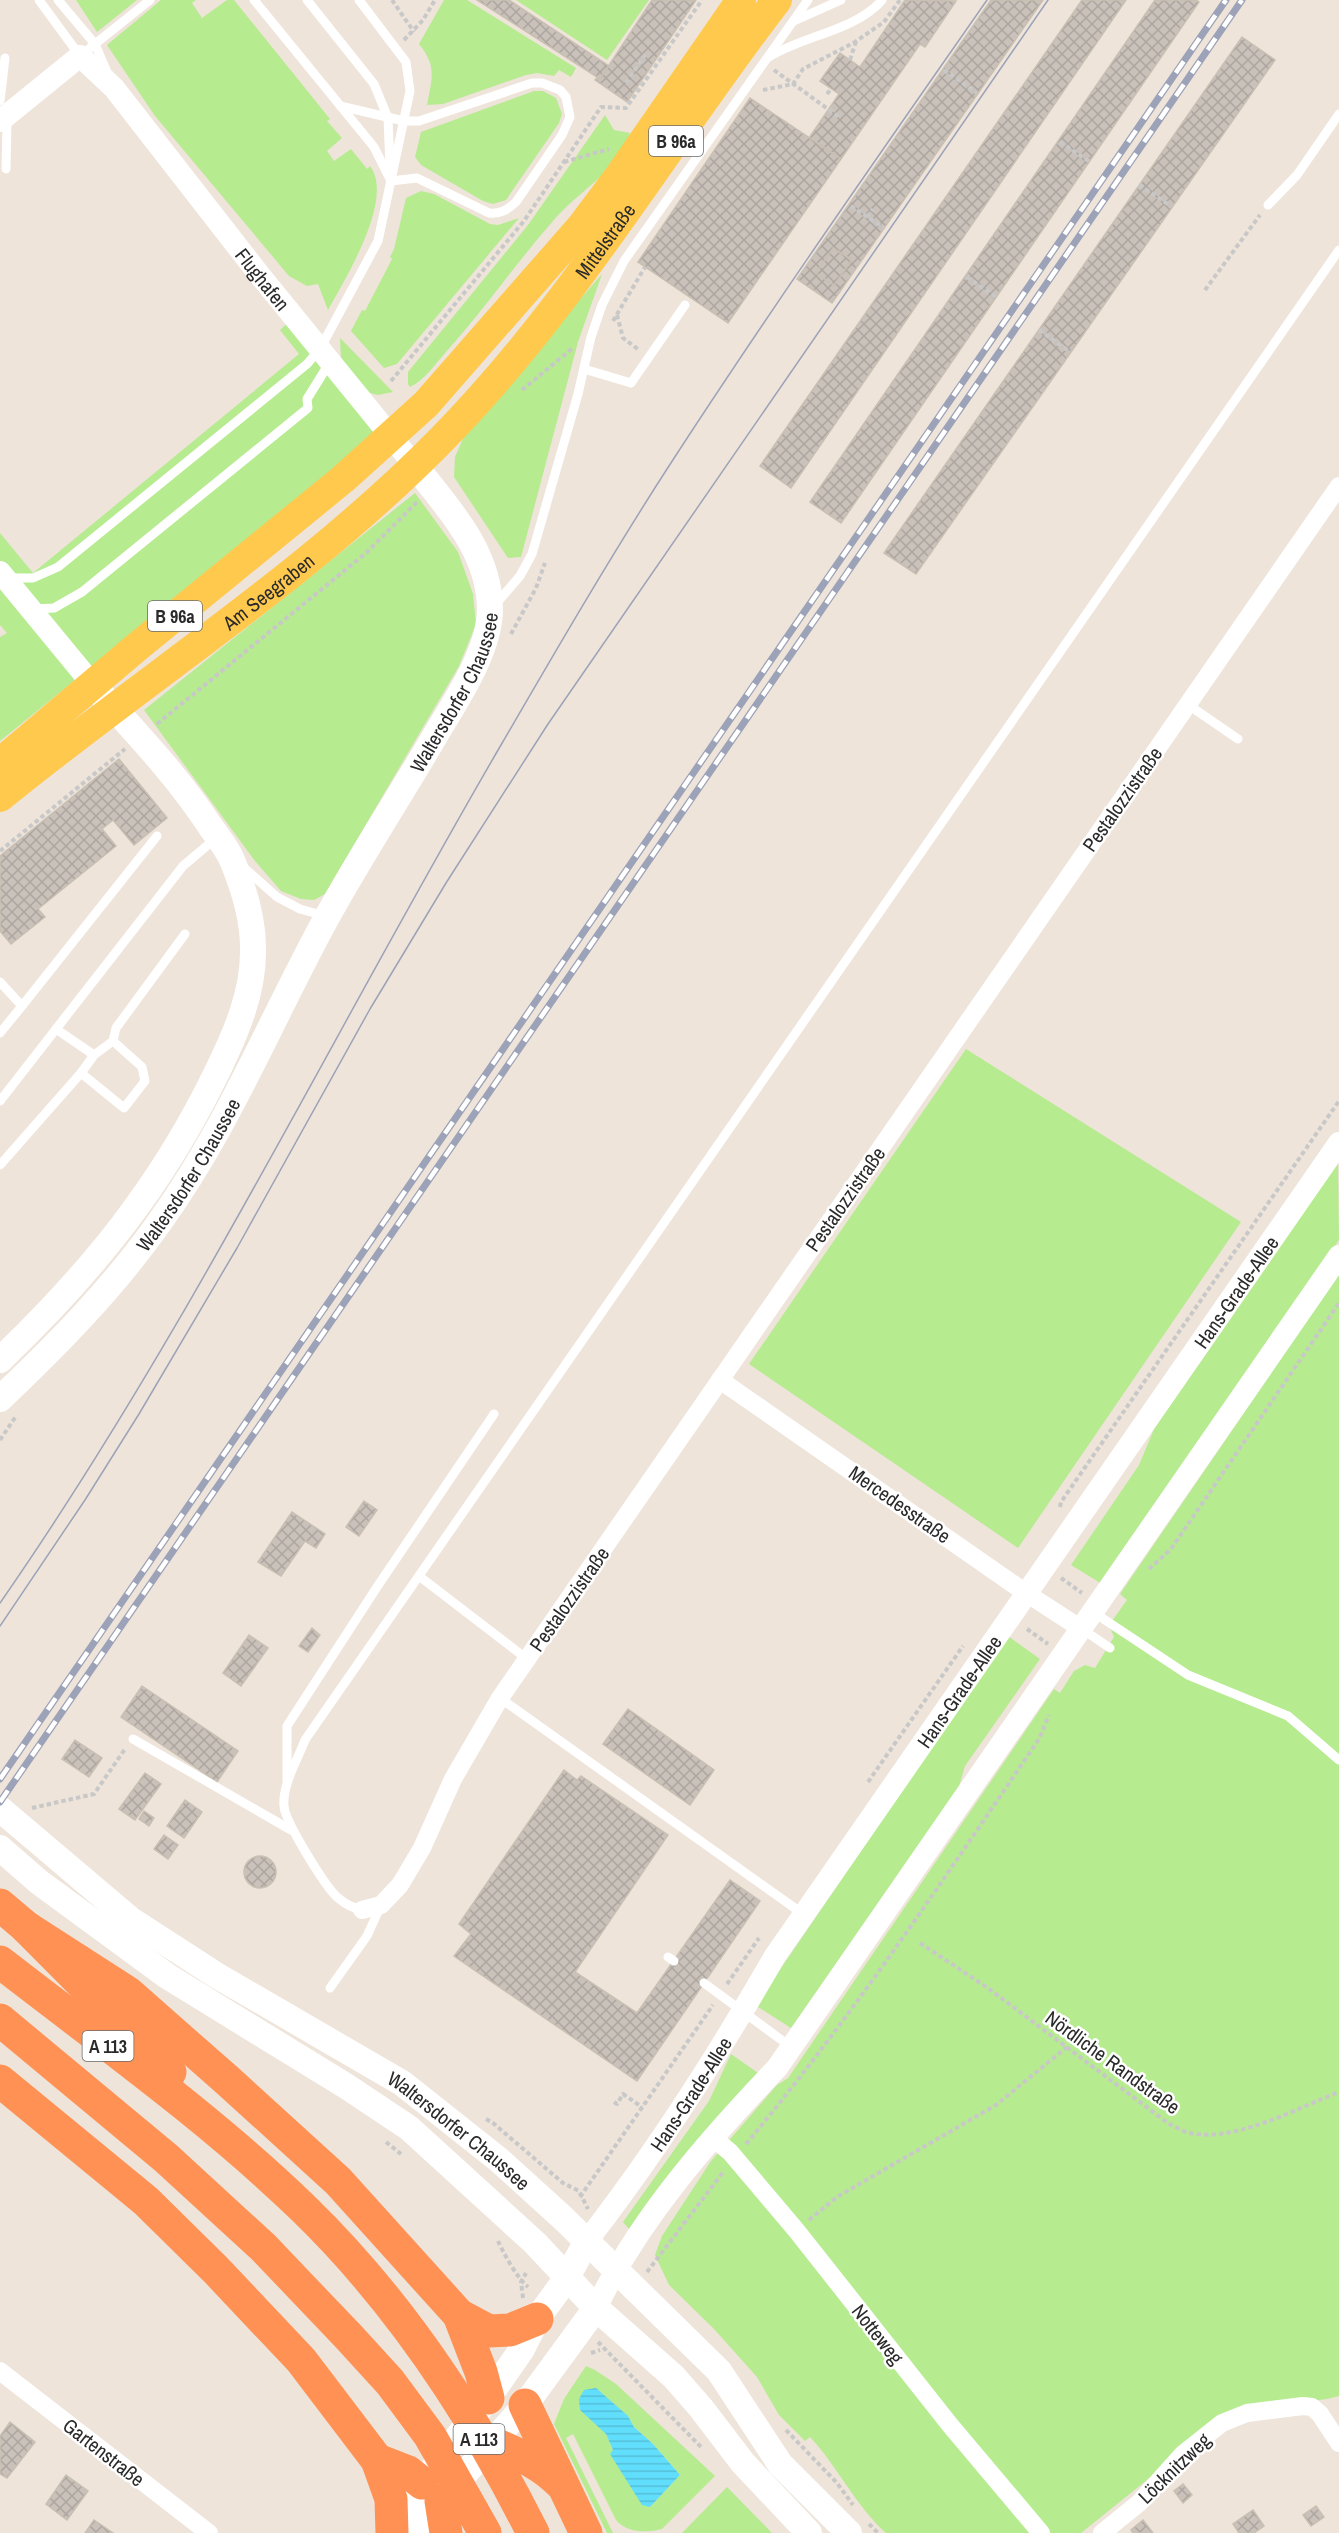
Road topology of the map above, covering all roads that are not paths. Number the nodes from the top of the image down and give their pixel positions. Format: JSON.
{"nodes":[{"id":1,"x":31,"y":0,"type":"edge"},
{"id":2,"x":39,"y":0,"type":"edge"},
{"id":3,"x":58,"y":0,"type":"edge"},
{"id":4,"x":150,"y":0,"type":"edge"},
{"id":5,"x":254,"y":0,"type":"edge"},
{"id":6,"x":307,"y":0,"type":"edge"},
{"id":7,"x":359,"y":0,"type":"edge"},
{"id":8,"x":741,"y":0,"type":"edge"},
{"id":9,"x":808,"y":0,"type":"edge"},
{"id":10,"x":841,"y":0,"type":"edge"},
{"id":11,"x":882,"y":0,"type":"edge"},
{"id":12,"x":784,"y":11,"type":"edge"},
{"id":13,"x":52,"y":21,"type":"junction"},
{"id":14,"x":88,"y":50,"type":"junction"},
{"id":15,"x":6,"y":58,"type":"dead end"},
{"id":16,"x":762,"y":62,"type":"junction"},
{"id":17,"x":340,"y":106,"type":"junction"},
{"id":18,"x":406,"y":107,"type":"junction"},
{"id":19,"x":2,"y":112,"type":"edge"},
{"id":20,"x":1339,"y":114,"type":"edge"},
{"id":21,"x":387,"y":118,"type":"junction"},
{"id":22,"x":404,"y":121,"type":"junction"},
{"id":23,"x":419,"y":121,"type":"junction"},
{"id":24,"x":6,"y":169,"type":"dead end"},
{"id":25,"x":391,"y":181,"type":"junction"},
{"id":26,"x":1268,"y":205,"type":"road end"},
{"id":27,"x":1339,"y":250,"type":"edge"},
{"id":28,"x":685,"y":305,"type":"dead end"},
{"id":29,"x":325,"y":356,"type":"junction"},
{"id":30,"x":584,"y":369,"type":"junction"},
{"id":31,"x":392,"y":437,"type":"junction"},
{"id":32,"x":424,"y":477,"type":"junction"},
{"id":33,"x":1339,"y":486,"type":"edge"},
{"id":34,"x":3,"y":575,"type":"edge"},
{"id":35,"x":30,"y":609,"type":"junction"},
{"id":36,"x":490,"y":611,"type":"junction"},
{"id":37,"x":93,"y":685,"type":"junction"},
{"id":38,"x":1187,"y":704,"type":"junction"},
{"id":39,"x":114,"y":708,"type":"junction"},
{"id":40,"x":1238,"y":739,"type":"dead end"},
{"id":41,"x":0,"y":763,"type":"edge"},
{"id":42,"x":0,"y":797,"type":"edge"},
{"id":43,"x":157,"y":836,"type":"dead end"},
{"id":44,"x":218,"y":837,"type":"junction"},
{"id":45,"x":232,"y":858,"type":"junction"},
{"id":46,"x":328,"y":916,"type":"junction"},
{"id":47,"x":185,"y":934,"type":"dead end"},
{"id":48,"x":0,"y":982,"type":"edge"},
{"id":49,"x":22,"y":1006,"type":"junction"},
{"id":50,"x":56,"y":1029,"type":"junction"},
{"id":51,"x":0,"y":1033,"type":"edge"},
{"id":52,"x":113,"y":1041,"type":"junction"},
{"id":53,"x":94,"y":1055,"type":"junction"},
{"id":54,"x":81,"y":1073,"type":"junction"},
{"id":55,"x":0,"y":1101,"type":"edge"},
{"id":56,"x":1339,"y":1143,"type":"edge"},
{"id":57,"x":0,"y":1165,"type":"edge"},
{"id":58,"x":1339,"y":1256,"type":"edge"},
{"id":59,"x":0,"y":1360,"type":"edge"},
{"id":60,"x":720,"y":1380,"type":"junction"},
{"id":61,"x":9,"y":1406,"type":"edge"},
{"id":62,"x":495,"y":1414,"type":"dead end"},
{"id":63,"x":419,"y":1576,"type":"junction"},
{"id":64,"x":1026,"y":1593,"type":"junction"},
{"id":65,"x":1089,"y":1614,"type":"junction"},
{"id":66,"x":1110,"y":1648,"type":"dead end"},
{"id":67,"x":527,"y":1659,"type":"junction"},
{"id":68,"x":500,"y":1698,"type":"junction"},
{"id":69,"x":133,"y":1739,"type":"road end"},
{"id":70,"x":1339,"y":1760,"type":"edge"},
{"id":71,"x":287,"y":1789,"type":"junction"},
{"id":72,"x":0,"y":1809,"type":"edge"},
{"id":73,"x":293,"y":1831,"type":"junction"},
{"id":74,"x":2,"y":1850,"type":"edge"},
{"id":75,"x":0,"y":1905,"type":"edge"},
{"id":76,"x":381,"y":1905,"type":"junction"},
{"id":77,"x":362,"y":1910,"type":"joint"},
{"id":78,"x":804,"y":1914,"type":"junction"},
{"id":79,"x":26,"y":1927,"type":"junction"},
{"id":80,"x":0,"y":1962,"type":"edge"},
{"id":81,"x":704,"y":1983,"type":"dead end"},
{"id":82,"x":330,"y":1989,"type":"dead end"},
{"id":83,"x":743,"y":2011,"type":"junction"},
{"id":84,"x":0,"y":2020,"type":"edge"},
{"id":85,"x":791,"y":2047,"type":"junction"},
{"id":86,"x":0,"y":2064,"type":"edge"},
{"id":87,"x":0,"y":2081,"type":"edge"},
{"id":88,"x":217,"y":2130,"type":"junction"},
{"id":89,"x":713,"y":2138,"type":"junction"},
{"id":90,"x":166,"y":2158,"type":"junction"},
{"id":91,"x":587,"y":2241,"type":"junction"},
{"id":92,"x":615,"y":2270,"type":"junction"},
{"id":93,"x":566,"y":2279,"type":"junction"},
{"id":94,"x":596,"y":2308,"type":"junction"},
{"id":95,"x":459,"y":2315,"type":"junction"},
{"id":96,"x":537,"y":2319,"type":"junction"},
{"id":97,"x":0,"y":2371,"type":"edge"},
{"id":98,"x":488,"y":2398,"type":"junction"},
{"id":99,"x":525,"y":2405,"type":"junction"},
{"id":100,"x":493,"y":2443,"type":"junction"},
{"id":101,"x":1339,"y":2444,"type":"edge"},
{"id":102,"x":447,"y":2448,"type":"junction"},
{"id":103,"x":377,"y":2460,"type":"junction"},
{"id":104,"x":439,"y":2488,"type":"junction"},
{"id":105,"x":565,"y":2489,"type":"junction"},
{"id":106,"x":209,"y":2533,"type":"edge"},
{"id":107,"x":394,"y":2533,"type":"edge"},
{"id":108,"x":421,"y":2533,"type":"edge"},
{"id":109,"x":446,"y":2533,"type":"edge"},
{"id":110,"x":485,"y":2533,"type":"edge"},
{"id":111,"x":533,"y":2533,"type":"edge"},
{"id":112,"x":586,"y":2533,"type":"edge"},
{"id":113,"x":809,"y":2533,"type":"edge"},
{"id":114,"x":849,"y":2533,"type":"edge"},
{"id":115,"x":1041,"y":2533,"type":"edge"},
{"id":116,"x":1102,"y":2533,"type":"edge"}],
"edges":[{"from":1,"to":13,"type":"lane"},
{"from":2,"to":13,"type":"lane"},
{"from":3,"to":14,"type":"lane"},
{"from":4,"to":14,"type":"lane"},
{"from":5,"to":17,"type":"lane"},
{"from":6,"to":21,"type":"lane"},
{"from":7,"to":18,"type":"lane"},
{"from":8,"to":31,"type":"main road","name":"Mittelstraße","number":"B 96a"},
{"from":9,"to":12,"type":"lane"},
{"from":10,"to":12,"type":"lane"},
{"from":11,"to":16,"type":"lane"},
{"from":12,"to":16,"type":"lane"},
{"from":12,"to":32,"type":"main road","name":"Mittelstraße","number":"B 96a"},
{"from":13,"to":14,"type":"lane"},
{"from":14,"to":19,"type":"street"},
{"from":14,"to":29,"type":"street","name":"Flughafen"},
{"from":15,"to":19,"type":"lane"},
{"from":16,"to":30,"type":"lane"},
{"from":17,"to":21,"type":"lane"},
{"from":17,"to":25,"type":"lane"},
{"from":18,"to":22,"type":"lane"},
{"from":18,"to":23,"type":"lane"},
{"from":19,"to":24,"type":"lane"},
{"from":20,"to":26,"type":"lane"},
{"from":21,"to":22,"type":"lane"},
{"from":21,"to":25,"type":"lane"},
{"from":22,"to":23,"type":"lane"},
{"from":22,"to":25,"type":"lane"},
{"from":23,"to":25,"type":"lane"},
{"from":25,"to":29,"type":"lane"},
{"from":27,"to":63,"type":"lane"},
{"from":28,"to":30,"type":"lane"},
{"from":29,"to":31,"type":"street","name":"Flughafen"},
{"from":29,"to":34,"type":"lane"},
{"from":29,"to":35,"type":"lane"},
{"from":30,"to":36,"type":"lane"},
{"from":31,"to":32,"type":"street","name":"Flughafen"},
{"from":31,"to":37,"type":"main road","name":"Am Seegraben","number":"B 96a"},
{"from":32,"to":36,"type":"main road","name":"Waltersdorfer Chaussee"},
{"from":32,"to":39,"type":"main road","name":"Am Seegraben","number":"B 96a"},
{"from":33,"to":38,"type":"street","name":"Pestalozzistraße"},
{"from":34,"to":35,"type":"street"},
{"from":35,"to":37,"type":"street"},
{"from":36,"to":46,"type":"main road","name":"Waltersdorfer Chaussee"},
{"from":37,"to":39,"type":"main road","name":"Waltersdorfer Chaussee"},
{"from":37,"to":41,"type":"main road","name":"Am Seegraben","number":"B 96a"},
{"from":38,"to":40,"type":"lane"},
{"from":38,"to":60,"type":"street","name":"Pestalozzistraße"},
{"from":39,"to":42,"type":"main road","name":"Am Seegraben","number":"B 96a"},
{"from":39,"to":44,"type":"main road","name":"Waltersdorfer Chaussee"},
{"from":43,"to":49,"type":"lane"},
{"from":44,"to":45,"type":"main road","name":"Waltersdorfer Chaussee"},
{"from":44,"to":50,"type":"lane"},
{"from":45,"to":46,"type":"lane","name":"Waltersdorfer Chaussee"},
{"from":45,"to":59,"type":"main road","name":"Waltersdorfer Chaussee"},
{"from":46,"to":61,"type":"main road","name":"Waltersdorfer Chaussee"},
{"from":47,"to":52,"type":"lane"},
{"from":48,"to":49,"type":"lane"},
{"from":49,"to":51,"type":"lane"},
{"from":50,"to":53,"type":"lane"},
{"from":50,"to":55,"type":"lane"},
{"from":52,"to":53,"type":"lane"},
{"from":52,"to":54,"type":"lane"},
{"from":53,"to":54,"type":"lane"},
{"from":54,"to":57,"type":"lane"},
{"from":56,"to":64,"type":"street","name":"Hans-Grade-Allee"},
{"from":58,"to":65,"type":"street","name":"Hans-Grade-Allee"},
{"from":60,"to":64,"type":"street","name":"Mercedesstraße"},
{"from":60,"to":67,"type":"street","name":"Pestalozzistraße"},
{"from":62,"to":71,"type":"lane"},
{"from":63,"to":67,"type":"lane"},
{"from":63,"to":71,"type":"lane"},
{"from":64,"to":65,"type":"street","name":"Mercedesstraße"},
{"from":64,"to":78,"type":"street","name":"Hans-Grade-Allee"},
{"from":65,"to":66,"type":"lane"},
{"from":65,"to":70,"type":"lane"},
{"from":65,"to":85,"type":"street","name":"Hans-Grade-Allee"},
{"from":67,"to":68,"type":"street","name":"Pestalozzistraße"},
{"from":68,"to":76,"type":"street","name":"Pestalozzistraße"},
{"from":68,"to":78,"type":"lane"},
{"from":69,"to":73,"type":"lane"},
{"from":71,"to":73,"type":"lane"},
{"from":72,"to":91,"type":"main road","name":"Waltersdorfer Chaussee"},
{"from":73,"to":77,"type":"lane"},
{"from":74,"to":93,"type":"main road","name":"Waltersdorfer Chaussee"},
{"from":75,"to":79,"type":"highway"},
{"from":76,"to":77,"type":"street"},
{"from":76,"to":82,"type":"lane"},
{"from":78,"to":83,"type":"street","name":"Hans-Grade-Allee"},
{"from":79,"to":88,"type":"highway"},
{"from":79,"to":95,"type":"highway"},
{"from":80,"to":88,"type":"highway","number":"A 113"},
{"from":81,"to":83,"type":"lane"},
{"from":83,"to":85,"type":"lane"},
{"from":83,"to":91,"type":"street","name":"Hans-Grade-Allee"},
{"from":84,"to":90,"type":"highway","number":"A 113"},
{"from":85,"to":89,"type":"street","name":"Hans-Grade-Allee"},
{"from":86,"to":90,"type":"highway"},
{"from":87,"to":103,"type":"highway"},
{"from":88,"to":111,"type":"highway","number":"A 113"},
{"from":89,"to":92,"type":"street","name":"Hans-Grade-Allee"},
{"from":89,"to":115,"type":"street","name":"Notteweg"},
{"from":90,"to":110,"type":"highway","number":"A 113"},
{"from":91,"to":92,"type":"main road","name":"Waltersdorfer Chaussee"},
{"from":91,"to":93,"type":"main road"},
{"from":92,"to":94,"type":"street","name":"Hans-Grade-Allee"},
{"from":92,"to":114,"type":"main road","name":"Waltersdorfer Chaussee"},
{"from":93,"to":94,"type":"main road","name":"Waltersdorfer Chaussee"},
{"from":93,"to":96,"type":"main road"},
{"from":94,"to":99,"type":"main road"},
{"from":94,"to":113,"type":"main road","name":"Waltersdorfer Chaussee"},
{"from":95,"to":96,"type":"highway"},
{"from":95,"to":98,"type":"highway"},
{"from":96,"to":98,"type":"main road"},
{"from":97,"to":106,"type":"street","name":"Gartenstraße"},
{"from":98,"to":100,"type":"main road"},
{"from":98,"to":102,"type":"main road"},
{"from":99,"to":100,"type":"main road"},
{"from":99,"to":105,"type":"highway"},
{"from":100,"to":102,"type":"main road"},
{"from":100,"to":104,"type":"main road"},
{"from":100,"to":105,"type":"highway"},
{"from":101,"to":116,"type":"street","name":"Löcknitzweg"},
{"from":102,"to":104,"type":"main road"},
{"from":103,"to":104,"type":"highway"},
{"from":103,"to":107,"type":"highway"},
{"from":104,"to":107,"type":"main road"},
{"from":104,"to":108,"type":"main road"},
{"from":104,"to":109,"type":"highway"},
{"from":105,"to":112,"type":"highway"}]}
